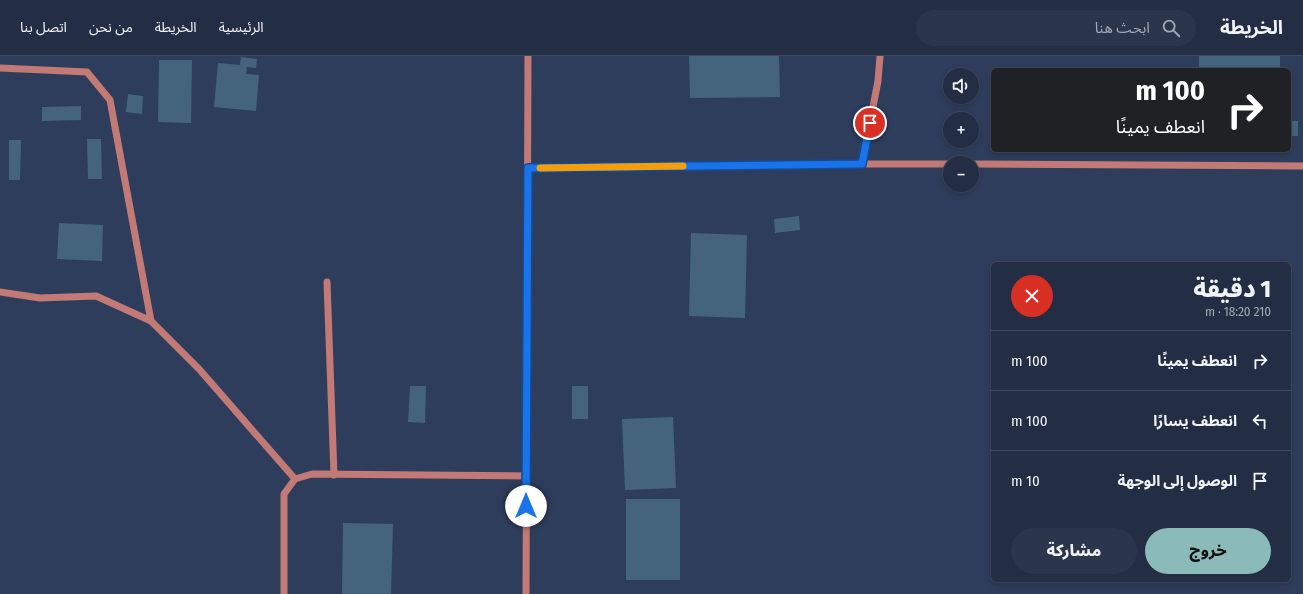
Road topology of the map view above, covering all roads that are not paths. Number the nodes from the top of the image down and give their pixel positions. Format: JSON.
{"nodes":[{"id":1,"x":528,"y":56,"type":"edge"},
{"id":2,"x":880,"y":56,"type":"edge"},
{"id":3,"x":0,"y":68,"type":"edge"},
{"id":4,"x":862,"y":164,"type":"junction"},
{"id":5,"x":943,"y":164,"type":"edge"},
{"id":6,"x":979,"y":164,"type":"edge"},
{"id":7,"x":1303,"y":166,"type":"edge"},
{"id":8,"x":528,"y":168,"type":"junction"},
{"id":9,"x":327,"y":282,"type":"dead end"},
{"id":10,"x":0,"y":292,"type":"edge"},
{"id":11,"x":151,"y":321,"type":"junction"},
{"id":12,"x":334,"y":474,"type":"junction"},
{"id":13,"x":527,"y":476,"type":"junction"},
{"id":14,"x":295,"y":480,"type":"junction"},
{"id":15,"x":284,"y":594,"type":"edge"},
{"id":16,"x":526,"y":594,"type":"edge"}],
"edges":[{"from":1,"to":8,"type":"street"},
{"from":2,"to":4,"type":"street"},
{"from":3,"to":11,"type":"street"},
{"from":4,"to":5,"type":"street"},
{"from":4,"to":8,"type":"street"},
{"from":6,"to":7,"type":"street"},
{"from":8,"to":13,"type":"street"},
{"from":9,"to":12,"type":"street"},
{"from":10,"to":11,"type":"street"},
{"from":11,"to":14,"type":"street"},
{"from":12,"to":13,"type":"street"},
{"from":12,"to":14,"type":"street"},
{"from":13,"to":16,"type":"street"},
{"from":14,"to":15,"type":"street"}]}
